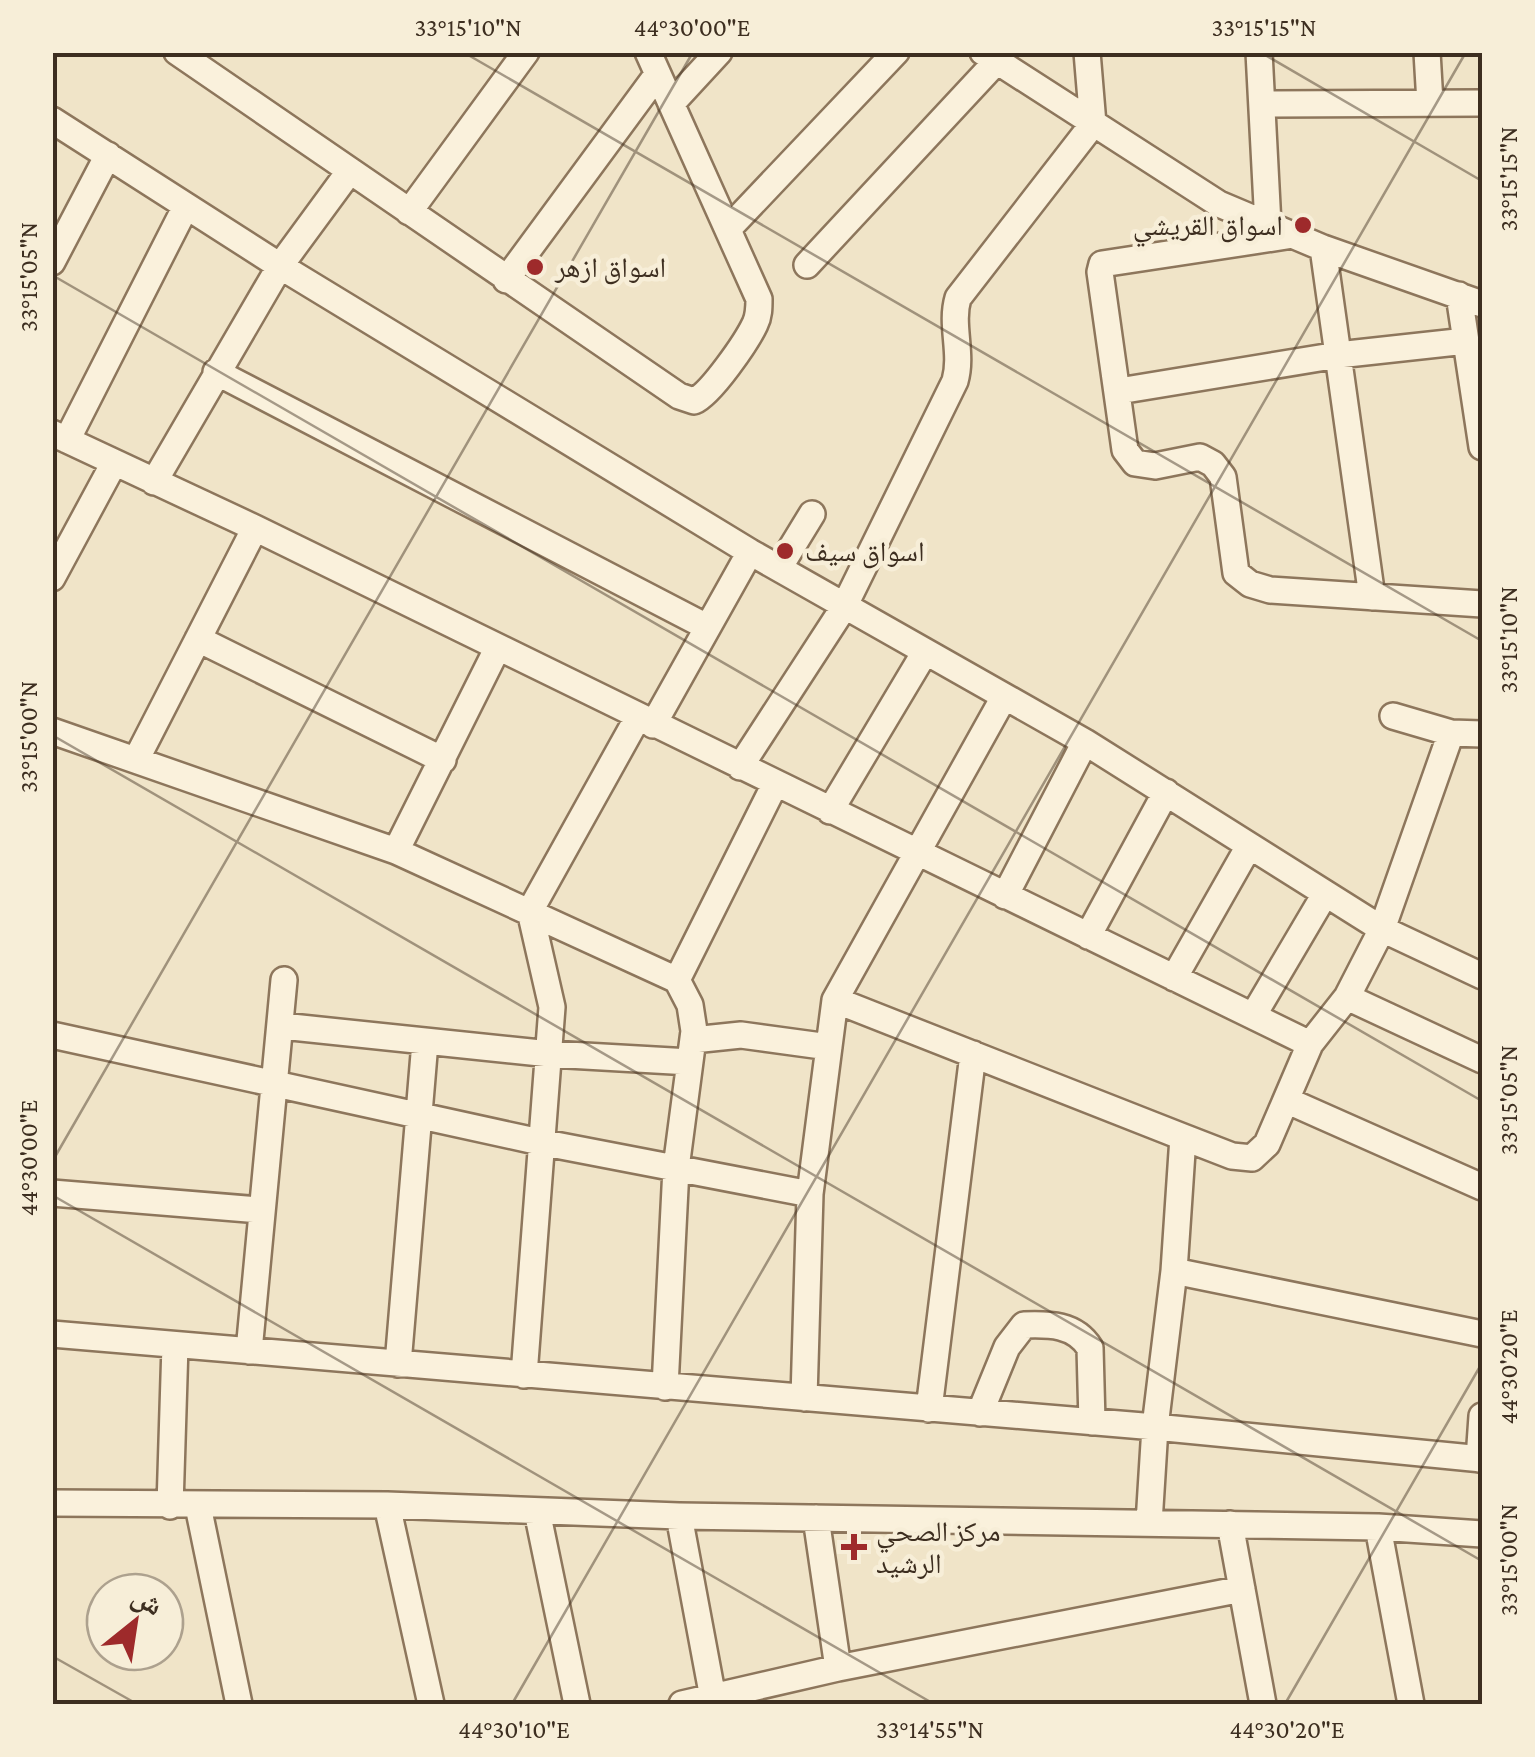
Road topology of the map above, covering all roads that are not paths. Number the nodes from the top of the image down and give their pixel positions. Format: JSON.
{"nodes":[{"id":1,"x":177,"y":52,"type":"edge"},
{"id":2,"x":526,"y":52,"type":"edge"},
{"id":3,"x":720,"y":52,"type":"edge"},
{"id":4,"x":896,"y":52,"type":"edge"},
{"id":5,"x":1088,"y":52,"type":"edge"},
{"id":6,"x":1259,"y":52,"type":"edge"},
{"id":7,"x":1427,"y":52,"type":"edge"},
{"id":8,"x":990,"y":57,"type":"edge"},
{"id":9,"x":652,"y":64,"type":"edge"},
{"id":10,"x":1430,"y":103,"type":"junction"},
{"id":11,"x":1482,"y":103,"type":"edge"},
{"id":12,"x":671,"y":104,"type":"junction"},
{"id":13,"x":1262,"y":104,"type":"junction"},
{"id":14,"x":52,"y":120,"type":"edge"},
{"id":15,"x":1093,"y":124,"type":"junction"},
{"id":16,"x":108,"y":155,"type":"junction"},
{"id":17,"x":349,"y":172,"type":"junction"},
{"id":18,"x":186,"y":206,"type":"junction"},
{"id":19,"x":409,"y":212,"type":"junction"},
{"id":20,"x":61,"y":227,"type":"edge"},
{"id":21,"x":729,"y":228,"type":"junction"},
{"id":22,"x":1280,"y":230,"type":"junction"},
{"id":23,"x":1324,"y":248,"type":"junction"},
{"id":24,"x":52,"y":262,"type":"edge"},
{"id":25,"x":807,"y":265,"type":"dead end"},
{"id":26,"x":280,"y":266,"type":"junction"},
{"id":27,"x":506,"y":280,"type":"junction"},
{"id":28,"x":1471,"y":300,"type":"edge"},
{"id":29,"x":1466,"y":342,"type":"junction"},
{"id":30,"x":1338,"y":355,"type":"junction"},
{"id":31,"x":216,"y":372,"type":"junction"},
{"id":32,"x":1119,"y":391,"type":"junction"},
{"id":33,"x":60,"y":436,"type":"edge"},
{"id":34,"x":1482,"y":447,"type":"edge"},
{"id":35,"x":114,"y":463,"type":"junction"},
{"id":36,"x":154,"y":482,"type":"junction"},
{"id":37,"x":812,"y":514,"type":"dead end"},
{"id":38,"x":255,"y":528,"type":"junction"},
{"id":39,"x":750,"y":552,"type":"junction"},
{"id":40,"x":779,"y":568,"type":"junction"},
{"id":41,"x":52,"y":578,"type":"edge"},
{"id":42,"x":1372,"y":598,"type":"junction"},
{"id":43,"x":1482,"y":604,"type":"edge"},
{"id":44,"x":844,"y":606,"type":"junction"},
{"id":45,"x":707,"y":627,"type":"junction"},
{"id":46,"x":198,"y":640,"type":"junction"},
{"id":47,"x":496,"y":649,"type":"junction"},
{"id":48,"x":925,"y":652,"type":"junction"},
{"id":49,"x":1004,"y":697,"type":"junction"},
{"id":50,"x":1393,"y":716,"type":"dead end"},
{"id":51,"x":645,"y":721,"type":"junction"},
{"id":52,"x":1450,"y":733,"type":"junction"},
{"id":53,"x":1482,"y":734,"type":"edge"},
{"id":54,"x":54,"y":737,"type":"edge"},
{"id":55,"x":1085,"y":742,"type":"junction"},
{"id":56,"x":136,"y":760,"type":"junction"},
{"id":57,"x":443,"y":760,"type":"junction"},
{"id":58,"x":740,"y":767,"type":"junction"},
{"id":59,"x":775,"y":784,"type":"junction"},
{"id":60,"x":1166,"y":792,"type":"junction"},
{"id":61,"x":830,"y":811,"type":"junction"},
{"id":62,"x":1249,"y":846,"type":"junction"},
{"id":63,"x":396,"y":851,"type":"junction"},
{"id":64,"x":919,"y":854,"type":"junction"},
{"id":65,"x":1325,"y":894,"type":"junction"},
{"id":66,"x":1005,"y":896,"type":"junction"},
{"id":67,"x":530,"y":911,"type":"junction"},
{"id":68,"x":1382,"y":929,"type":"junction"},
{"id":69,"x":1088,"y":936,"type":"junction"},
{"id":70,"x":1482,"y":976,"type":"edge"},
{"id":71,"x":1174,"y":978,"type":"junction"},
{"id":72,"x":284,"y":980,"type":"dead end"},
{"id":73,"x":677,"y":980,"type":"junction"},
{"id":74,"x":1347,"y":998,"type":"junction"},
{"id":75,"x":835,"y":1000,"type":"junction"},
{"id":76,"x":1253,"y":1016,"type":"junction"},
{"id":77,"x":282,"y":1026,"type":"junction"},
{"id":78,"x":52,"y":1035,"type":"edge"},
{"id":79,"x":425,"y":1042,"type":"junction"},
{"id":80,"x":1310,"y":1044,"type":"junction"},
{"id":81,"x":829,"y":1047,"type":"junction"},
{"id":82,"x":691,"y":1051,"type":"junction"},
{"id":83,"x":550,"y":1054,"type":"junction"},
{"id":84,"x":973,"y":1054,"type":"junction"},
{"id":85,"x":1482,"y":1060,"type":"edge"},
{"id":86,"x":273,"y":1084,"type":"junction"},
{"id":87,"x":1286,"y":1100,"type":"junction"},
{"id":88,"x":420,"y":1114,"type":"junction"},
{"id":89,"x":1183,"y":1137,"type":"junction"},
{"id":90,"x":540,"y":1142,"type":"junction"},
{"id":91,"x":676,"y":1168,"type":"junction"},
{"id":92,"x":1482,"y":1187,"type":"edge"},
{"id":93,"x":52,"y":1194,"type":"edge"},
{"id":94,"x":810,"y":1194,"type":"junction"},
{"id":95,"x":260,"y":1210,"type":"junction"},
{"id":96,"x":1174,"y":1272,"type":"junction"},
{"id":97,"x":52,"y":1334,"type":"edge"},
{"id":98,"x":1482,"y":1334,"type":"edge"},
{"id":99,"x":175,"y":1345,"type":"junction"},
{"id":100,"x":249,"y":1351,"type":"junction"},
{"id":101,"x":398,"y":1364,"type":"junction"},
{"id":102,"x":524,"y":1374,"type":"junction"},
{"id":103,"x":665,"y":1387,"type":"junction"},
{"id":104,"x":804,"y":1398,"type":"junction"},
{"id":105,"x":928,"y":1409,"type":"junction"},
{"id":106,"x":980,"y":1413,"type":"junction"},
{"id":107,"x":1482,"y":1416,"type":"edge"},
{"id":108,"x":1092,"y":1422,"type":"junction"},
{"id":109,"x":1155,"y":1427,"type":"junction"},
{"id":110,"x":1480,"y":1459,"type":"edge"},
{"id":111,"x":52,"y":1503,"type":"edge"},
{"id":112,"x":387,"y":1505,"type":"junction"},
{"id":113,"x":170,"y":1506,"type":"junction"},
{"id":114,"x":198,"y":1506,"type":"junction"},
{"id":115,"x":537,"y":1512,"type":"junction"},
{"id":116,"x":679,"y":1516,"type":"junction"},
{"id":117,"x":816,"y":1518,"type":"junction"},
{"id":118,"x":1150,"y":1523,"type":"junction"},
{"id":119,"x":1230,"y":1524,"type":"junction"},
{"id":120,"x":1378,"y":1527,"type":"junction"},
{"id":121,"x":1482,"y":1534,"type":"edge"},
{"id":122,"x":1242,"y":1588,"type":"junction"},
{"id":123,"x":838,"y":1668,"type":"junction"},
{"id":124,"x":713,"y":1698,"type":"junction"},
{"id":125,"x":239,"y":1704,"type":"edge"},
{"id":126,"x":431,"y":1704,"type":"edge"},
{"id":127,"x":578,"y":1704,"type":"edge"},
{"id":128,"x":682,"y":1704,"type":"edge"},
{"id":129,"x":1263,"y":1704,"type":"edge"},
{"id":130,"x":1411,"y":1704,"type":"edge"}],
"edges":[{"from":1,"to":17,"type":"street"},
{"from":2,"to":19,"type":"street"},
{"from":3,"to":12,"type":"street"},
{"from":4,"to":21,"type":"street"},
{"from":5,"to":15,"type":"street"},
{"from":6,"to":13,"type":"street"},
{"from":7,"to":10,"type":"street"},
{"from":8,"to":15,"type":"street"},
{"from":8,"to":25,"type":"street"},
{"from":9,"to":12,"type":"street"},
{"from":9,"to":27,"type":"street"},
{"from":10,"to":11,"type":"street"},
{"from":10,"to":13,"type":"street"},
{"from":12,"to":21,"type":"street"},
{"from":13,"to":22,"type":"street"},
{"from":14,"to":16,"type":"street"},
{"from":15,"to":22,"type":"street"},
{"from":15,"to":44,"type":"street"},
{"from":16,"to":18,"type":"street"},
{"from":16,"to":20,"type":"street"},
{"from":17,"to":19,"type":"street"},
{"from":17,"to":26,"type":"street"},
{"from":18,"to":26,"type":"street"},
{"from":18,"to":33,"type":"street"},
{"from":19,"to":27,"type":"street"},
{"from":20,"to":24,"type":"street"},
{"from":21,"to":27,"type":"street"},
{"from":22,"to":23,"type":"street"},
{"from":22,"to":32,"type":"street"},
{"from":23,"to":28,"type":"street"},
{"from":23,"to":30,"type":"street"},
{"from":26,"to":31,"type":"street"},
{"from":26,"to":39,"type":"street"},
{"from":28,"to":29,"type":"street"},
{"from":29,"to":30,"type":"street"},
{"from":29,"to":34,"type":"street"},
{"from":30,"to":32,"type":"street"},
{"from":30,"to":42,"type":"street"},
{"from":31,"to":36,"type":"street"},
{"from":31,"to":45,"type":"street"},
{"from":32,"to":42,"type":"street"},
{"from":33,"to":35,"type":"street"},
{"from":35,"to":36,"type":"street"},
{"from":35,"to":41,"type":"street"},
{"from":36,"to":38,"type":"street"},
{"from":37,"to":40,"type":"street"},
{"from":38,"to":46,"type":"street"},
{"from":38,"to":47,"type":"street"},
{"from":39,"to":40,"type":"street"},
{"from":39,"to":45,"type":"street"},
{"from":40,"to":44,"type":"street"},
{"from":42,"to":43,"type":"street"},
{"from":44,"to":48,"type":"street"},
{"from":44,"to":58,"type":"street"},
{"from":45,"to":51,"type":"street"},
{"from":46,"to":56,"type":"street"},
{"from":46,"to":57,"type":"street"},
{"from":47,"to":51,"type":"street"},
{"from":47,"to":57,"type":"street"},
{"from":48,"to":49,"type":"street"},
{"from":48,"to":61,"type":"street"},
{"from":49,"to":55,"type":"street"},
{"from":49,"to":64,"type":"street"},
{"from":50,"to":52,"type":"street"},
{"from":51,"to":58,"type":"street"},
{"from":51,"to":67,"type":"street"},
{"from":52,"to":53,"type":"street"},
{"from":52,"to":68,"type":"street"},
{"from":54,"to":56,"type":"street"},
{"from":55,"to":60,"type":"street"},
{"from":55,"to":66,"type":"street"},
{"from":56,"to":63,"type":"street"},
{"from":57,"to":63,"type":"street"},
{"from":58,"to":59,"type":"street"},
{"from":59,"to":61,"type":"street"},
{"from":59,"to":73,"type":"street"},
{"from":60,"to":62,"type":"street"},
{"from":60,"to":69,"type":"street"},
{"from":61,"to":64,"type":"street"},
{"from":62,"to":65,"type":"street"},
{"from":62,"to":71,"type":"street"},
{"from":63,"to":67,"type":"street"},
{"from":64,"to":66,"type":"street"},
{"from":64,"to":75,"type":"street"},
{"from":65,"to":68,"type":"street"},
{"from":65,"to":76,"type":"street"},
{"from":66,"to":69,"type":"street"},
{"from":67,"to":73,"type":"street"},
{"from":67,"to":83,"type":"street"},
{"from":68,"to":70,"type":"street"},
{"from":68,"to":74,"type":"street"},
{"from":69,"to":71,"type":"street"},
{"from":71,"to":76,"type":"street"},
{"from":72,"to":77,"type":"street"},
{"from":73,"to":82,"type":"street"},
{"from":74,"to":80,"type":"street"},
{"from":74,"to":85,"type":"street"},
{"from":75,"to":81,"type":"street"},
{"from":75,"to":84,"type":"street"},
{"from":76,"to":80,"type":"street"},
{"from":77,"to":79,"type":"street"},
{"from":77,"to":86,"type":"street"},
{"from":78,"to":86,"type":"street"},
{"from":79,"to":83,"type":"street"},
{"from":79,"to":88,"type":"street"},
{"from":80,"to":87,"type":"street"},
{"from":81,"to":82,"type":"street"},
{"from":81,"to":94,"type":"street"},
{"from":82,"to":83,"type":"street"},
{"from":82,"to":91,"type":"street"},
{"from":83,"to":90,"type":"street"},
{"from":84,"to":89,"type":"street"},
{"from":84,"to":105,"type":"street"},
{"from":86,"to":88,"type":"street"},
{"from":86,"to":95,"type":"street"},
{"from":87,"to":89,"type":"street"},
{"from":87,"to":92,"type":"street"},
{"from":88,"to":90,"type":"street"},
{"from":88,"to":101,"type":"street"},
{"from":89,"to":96,"type":"street"},
{"from":90,"to":91,"type":"street"},
{"from":90,"to":102,"type":"street"},
{"from":91,"to":94,"type":"street"},
{"from":91,"to":103,"type":"street"},
{"from":93,"to":95,"type":"street"},
{"from":94,"to":104,"type":"street"},
{"from":95,"to":100,"type":"street"},
{"from":96,"to":98,"type":"street"},
{"from":96,"to":109,"type":"street"},
{"from":97,"to":99,"type":"street"},
{"from":99,"to":100,"type":"street"},
{"from":99,"to":113,"type":"street"},
{"from":100,"to":101,"type":"street"},
{"from":101,"to":102,"type":"street"},
{"from":102,"to":103,"type":"street"},
{"from":103,"to":104,"type":"street"},
{"from":104,"to":105,"type":"street"},
{"from":105,"to":106,"type":"street"},
{"from":106,"to":108,"type":"street"},
{"from":106,"to":108,"type":"street"},
{"from":107,"to":110,"type":"street"},
{"from":108,"to":109,"type":"street"},
{"from":109,"to":110,"type":"street"},
{"from":109,"to":118,"type":"street"},
{"from":111,"to":113,"type":"street"},
{"from":112,"to":114,"type":"street"},
{"from":112,"to":115,"type":"street"},
{"from":112,"to":126,"type":"street"},
{"from":113,"to":114,"type":"street"},
{"from":114,"to":125,"type":"street"},
{"from":115,"to":116,"type":"street"},
{"from":115,"to":127,"type":"street"},
{"from":116,"to":117,"type":"street"},
{"from":116,"to":124,"type":"street"},
{"from":117,"to":118,"type":"street"},
{"from":117,"to":123,"type":"street"},
{"from":118,"to":119,"type":"street"},
{"from":119,"to":120,"type":"street"},
{"from":119,"to":122,"type":"street"},
{"from":120,"to":121,"type":"street"},
{"from":120,"to":130,"type":"street"},
{"from":122,"to":123,"type":"street"},
{"from":122,"to":129,"type":"street"},
{"from":123,"to":124,"type":"street"},
{"from":124,"to":128,"type":"street"}]}
